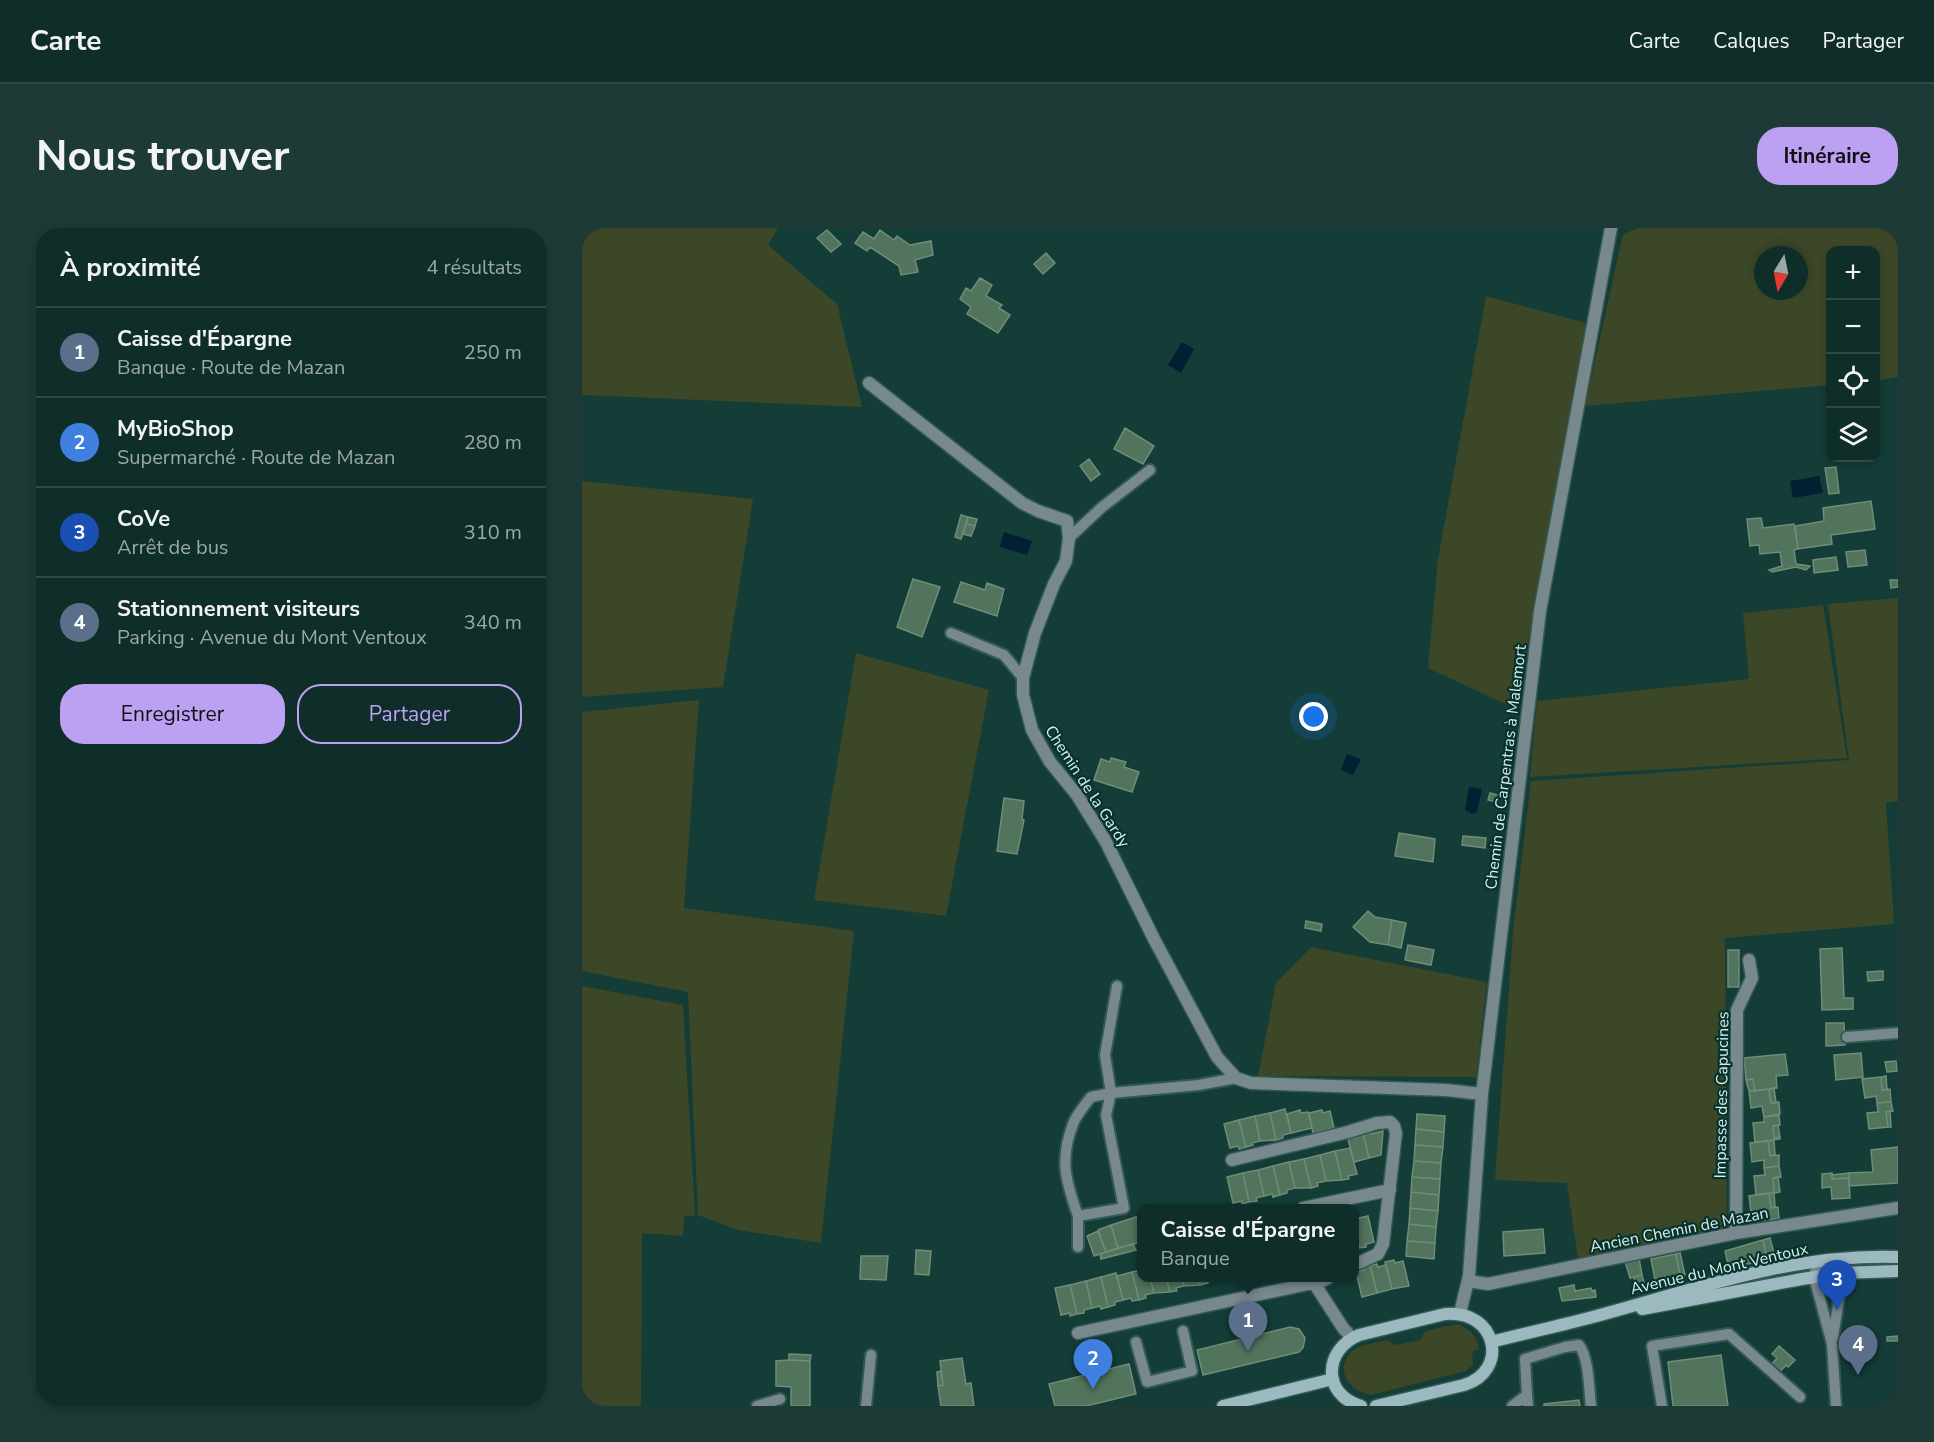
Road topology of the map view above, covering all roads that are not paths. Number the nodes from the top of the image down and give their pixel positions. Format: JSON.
{"nodes":[{"id":1,"x":1611,"y":228,"type":"edge"},
{"id":2,"x":869,"y":383,"type":"dead end"},
{"id":3,"x":1149,"y":470,"type":"dead end"},
{"id":4,"x":1069,"y":538,"type":"junction"},
{"id":5,"x":951,"y":633,"type":"dead end"},
{"id":6,"x":1023,"y":678,"type":"junction"},
{"id":7,"x":1749,"y":960,"type":"dead end"},
{"id":8,"x":1117,"y":986,"type":"dead end"},
{"id":9,"x":1898,"y":1033,"type":"edge"},
{"id":10,"x":1848,"y":1037,"type":"dead end"},
{"id":11,"x":1236,"y":1078,"type":"junction"},
{"id":12,"x":1111,"y":1093,"type":"junction"},
{"id":13,"x":1482,"y":1094,"type":"junction"},
{"id":14,"x":1232,"y":1160,"type":"dead end"},
{"id":15,"x":1390,"y":1190,"type":"junction"},
{"id":16,"x":1326,"y":1204,"type":"edge"},
{"id":17,"x":1898,"y":1208,"type":"edge"},
{"id":18,"x":1078,"y":1216,"type":"junction"},
{"id":19,"x":1736,"y":1233,"type":"junction"},
{"id":20,"x":1078,"y":1247,"type":"dead end"},
{"id":21,"x":1882,"y":1257,"type":"junction"},
{"id":22,"x":1898,"y":1257,"type":"edge"},
{"id":23,"x":1359,"y":1263,"type":"edge"},
{"id":24,"x":1807,"y":1263,"type":"junction"},
{"id":25,"x":1829,"y":1266,"type":"junction"},
{"id":26,"x":1898,"y":1271,"type":"edge"},
{"id":27,"x":1841,"y":1273,"type":"junction"},
{"id":28,"x":1814,"y":1277,"type":"junction"},
{"id":29,"x":1468,"y":1281,"type":"junction"},
{"id":30,"x":1314,"y":1283,"type":"joint"},
{"id":31,"x":1460,"y":1313,"type":"junction"},
{"id":32,"x":1585,"y":1319,"type":"junction"},
{"id":33,"x":1183,"y":1331,"type":"dead end"},
{"id":34,"x":1078,"y":1333,"type":"dead end"},
{"id":35,"x":1352,"y":1338,"type":"junction"},
{"id":36,"x":1491,"y":1341,"type":"junction"},
{"id":37,"x":1136,"y":1342,"type":"dead end"},
{"id":38,"x":1832,"y":1344,"type":"junction"},
{"id":39,"x":871,"y":1355,"type":"dead end"},
{"id":40,"x":1333,"y":1379,"type":"junction"},
{"id":41,"x":1800,"y":1397,"type":"dead end"},
{"id":42,"x":780,"y":1399,"type":"dead end"},
{"id":43,"x":1528,"y":1401,"type":"edge"},
{"id":44,"x":757,"y":1406,"type":"edge"},
{"id":45,"x":866,"y":1406,"type":"edge"},
{"id":46,"x":1223,"y":1406,"type":"edge"},
{"id":47,"x":1361,"y":1406,"type":"edge"},
{"id":48,"x":1376,"y":1406,"type":"edge"},
{"id":49,"x":1512,"y":1406,"type":"edge"},
{"id":50,"x":1591,"y":1406,"type":"edge"},
{"id":51,"x":1662,"y":1406,"type":"edge"},
{"id":52,"x":1836,"y":1406,"type":"edge"}],
"edges":[{"from":1,"to":13,"type":"street","name":"Chemin de Carpentras à Malemort"},
{"from":2,"to":4,"type":"street"},
{"from":3,"to":4,"type":"lane"},
{"from":4,"to":6,"type":"street","name":"Chemin de la Gardy"},
{"from":5,"to":6,"type":"lane"},
{"from":6,"to":11,"type":"street","name":"Chemin de la Gardy"},
{"from":7,"to":19,"type":"street","name":"Impasse des Capucines"},
{"from":8,"to":12,"type":"lane"},
{"from":9,"to":10,"type":"lane"},
{"from":11,"to":12,"type":"lane"},
{"from":11,"to":13,"type":"street"},
{"from":12,"to":18,"type":"lane"},
{"from":12,"to":18,"type":"lane"},
{"from":13,"to":29,"type":"street","name":"Chemin de Carpentras à Malemort"},
{"from":14,"to":15,"type":"street"},
{"from":15,"to":16,"type":"street"},
{"from":15,"to":23,"type":"street"},
{"from":17,"to":19,"type":"street","name":"Ancien Chemin de Mazan"},
{"from":18,"to":20,"type":"lane"},
{"from":19,"to":29,"type":"street","name":"Ancien Chemin de Mazan"},
{"from":21,"to":22,"type":"main road","name":"Avenue du Mont Ventoux"},
{"from":21,"to":24,"type":"main road","name":"Avenue du Mont Ventoux"},
{"from":21,"to":25,"type":"lane"},
{"from":24,"to":25,"type":"lane"},
{"from":24,"to":32,"type":"main road","name":"Avenue du Mont Ventoux"},
{"from":25,"to":27,"type":"lane"},
{"from":25,"to":28,"type":"lane"},
{"from":26,"to":27,"type":"main road","name":"Avenue du Mont Ventoux"},
{"from":27,"to":28,"type":"main road","name":"Avenue du Mont Ventoux"},
{"from":27,"to":38,"type":"lane"},
{"from":28,"to":32,"type":"main road","name":"Avenue du Mont Ventoux"},
{"from":28,"to":38,"type":"lane"},
{"from":29,"to":31,"type":"street","name":"Chemin de Carpentras à Malemort"},
{"from":30,"to":34,"type":"street"},
{"from":30,"to":35,"type":"street"},
{"from":31,"to":35,"type":"main road"},
{"from":31,"to":36,"type":"main road"},
{"from":32,"to":36,"type":"main road","name":"Avenue du Mont Ventoux"},
{"from":33,"to":37,"type":"lane"},
{"from":35,"to":40,"type":"main road"},
{"from":36,"to":48,"type":"main road"},
{"from":38,"to":52,"type":"lane"},
{"from":39,"to":45,"type":"lane"},
{"from":40,"to":46,"type":"main road"},
{"from":40,"to":47,"type":"main road"},
{"from":41,"to":51,"type":"lane"},
{"from":42,"to":44,"type":"lane"},
{"from":43,"to":49,"type":"lane"},
{"from":43,"to":50,"type":"lane"}]}
